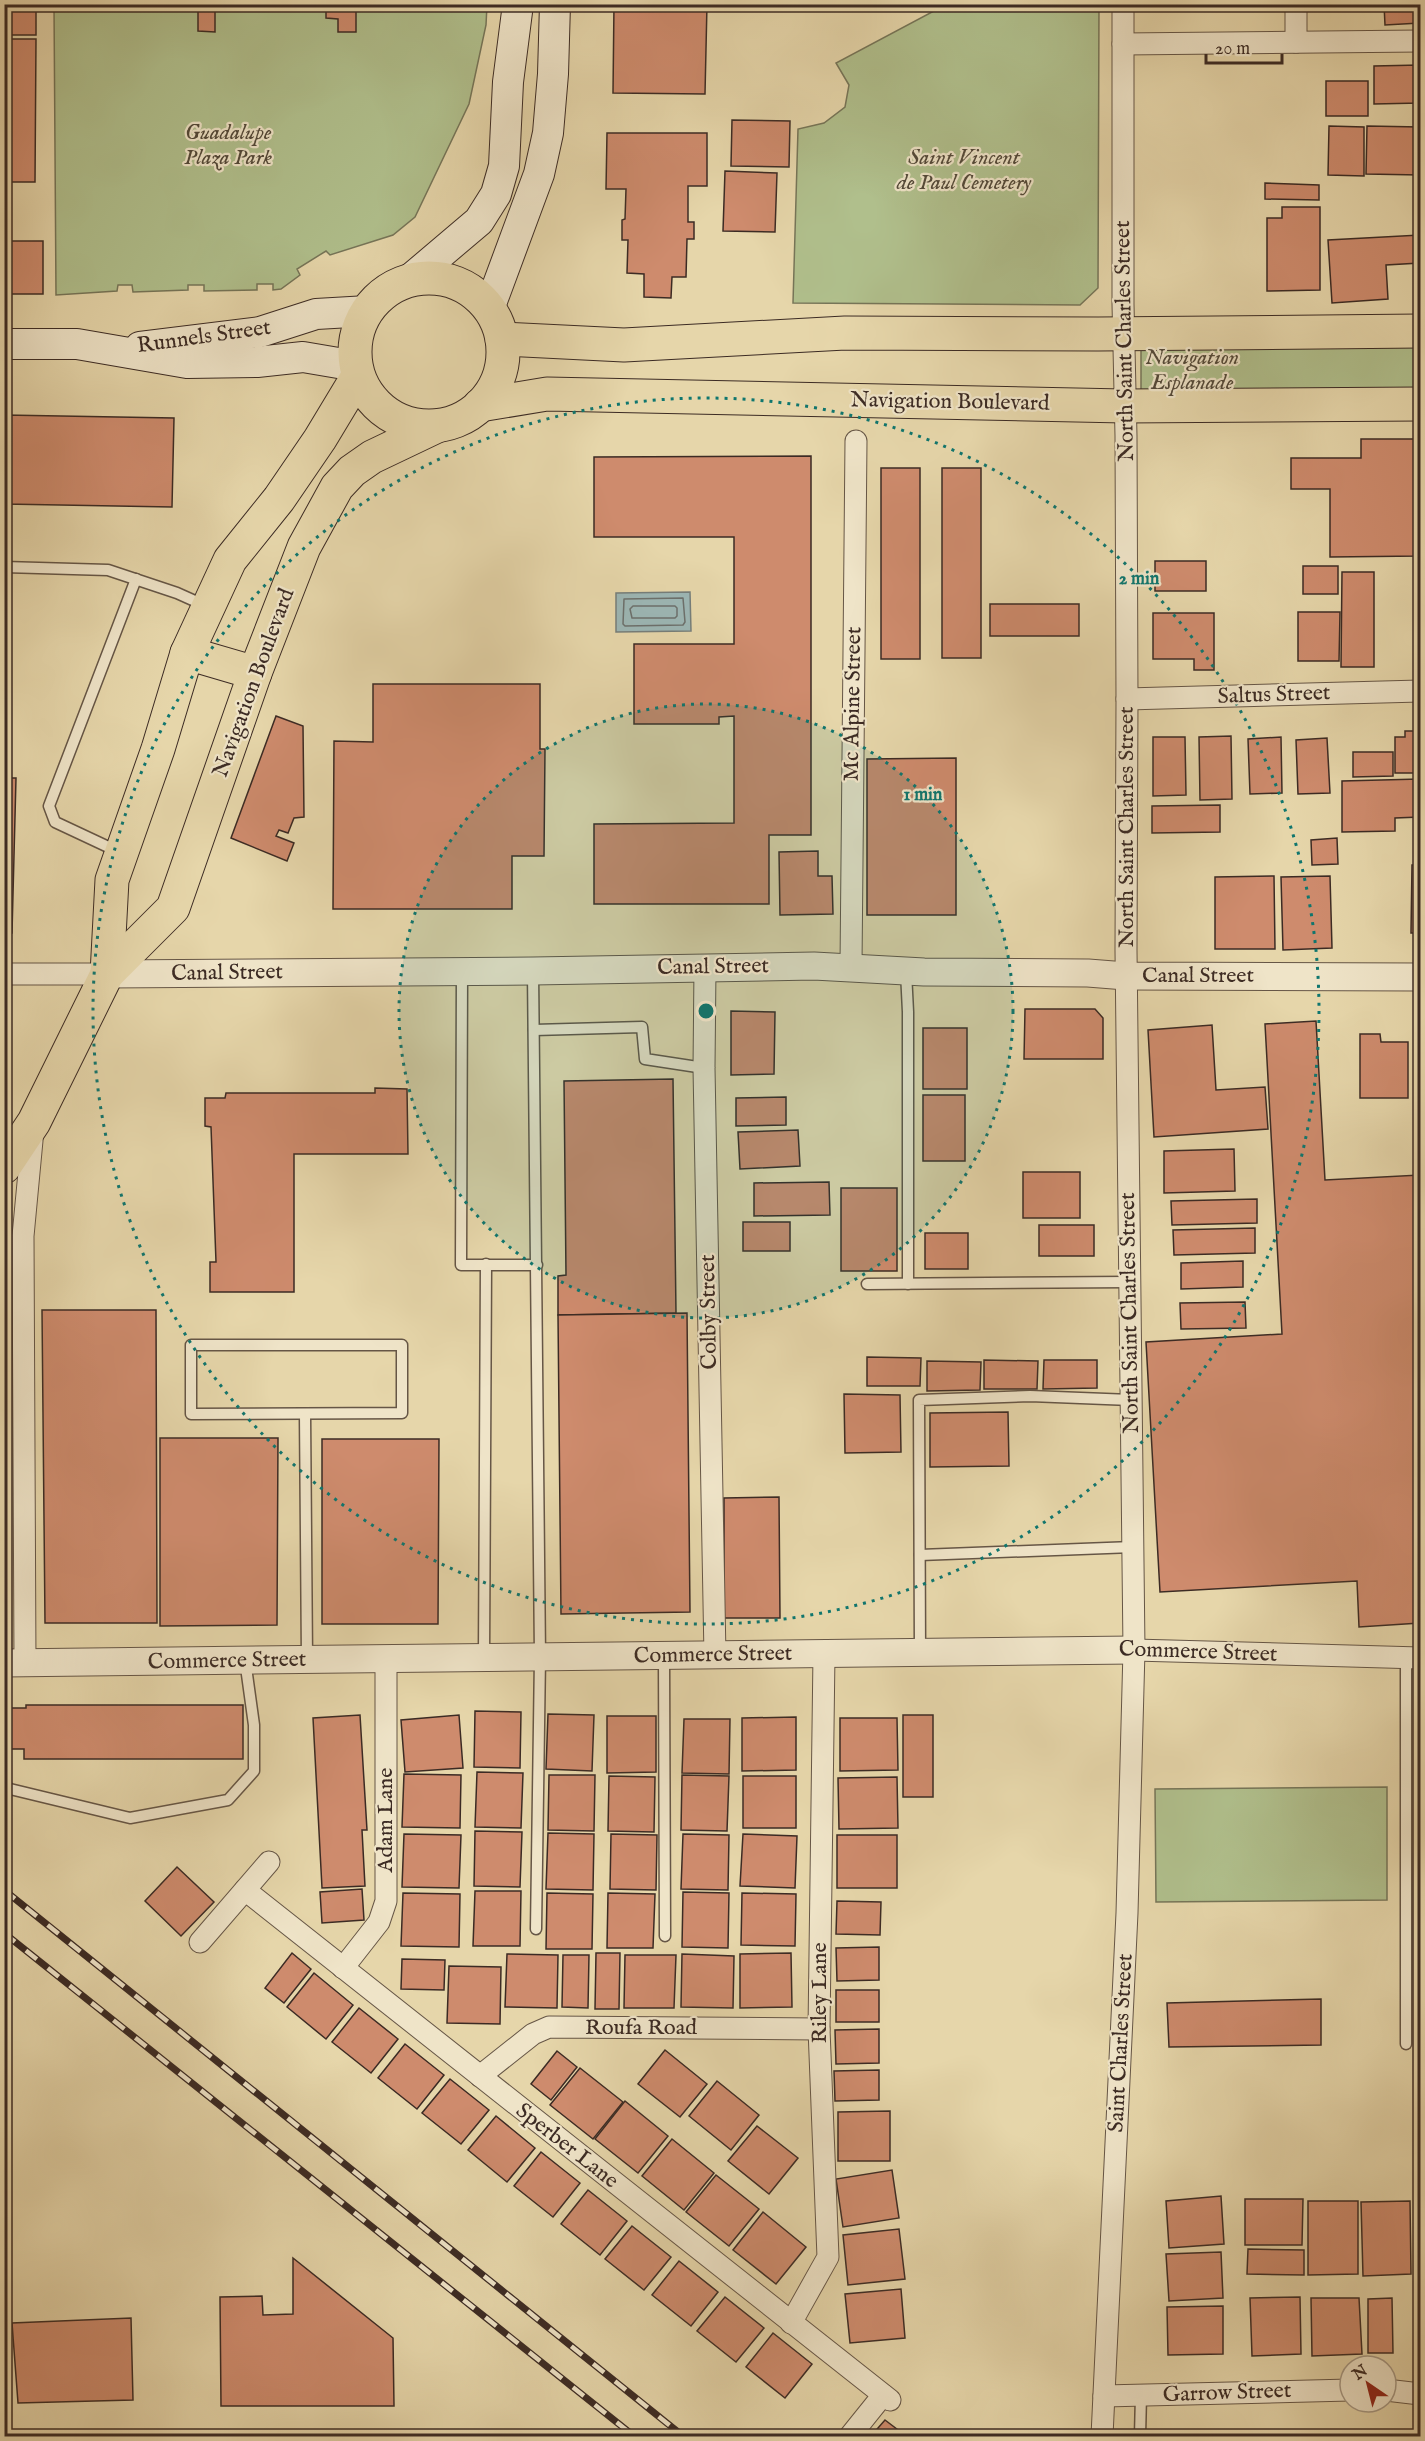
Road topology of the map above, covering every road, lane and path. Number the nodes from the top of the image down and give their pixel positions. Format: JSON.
{"nodes":[{"id":1,"x":518,"y":4,"type":"edge"},
{"id":2,"x":555,"y":4,"type":"edge"},
{"id":3,"x":1123,"y":4,"type":"edge"},
{"id":4,"x":1296,"y":4,"type":"edge"},
{"id":5,"x":1420,"y":41,"type":"edge"},
{"id":6,"x":1296,"y":42,"type":"junction"},
{"id":7,"x":1123,"y":44,"type":"junction"},
{"id":8,"x":407,"y":282,"type":"junction"},
{"id":9,"x":489,"y":309,"type":"junction"},
{"id":10,"x":368,"y":311,"type":"junction"},
{"id":11,"x":1420,"y":331,"type":"edge"},
{"id":12,"x":1124,"y":334,"type":"junction"},
{"id":13,"x":502,"y":339,"type":"junction"},
{"id":14,"x":4,"y":344,"type":"edge"},
{"id":15,"x":110,"y":351,"type":"junction"},
{"id":16,"x":357,"y":371,"type":"junction"},
{"id":17,"x":1420,"y":404,"type":"edge"},
{"id":18,"x":480,"y":405,"type":"junction"},
{"id":19,"x":1124,"y":406,"type":"junction"},
{"id":20,"x":437,"y":426,"type":"junction"},
{"id":21,"x":856,"y":441,"type":"dead end"},
{"id":22,"x":4,"y":567,"type":"edge"},
{"id":23,"x":136,"y":579,"type":"junction"},
{"id":24,"x":209,"y":607,"type":"junction"},
{"id":25,"x":187,"y":653,"type":"junction"},
{"id":26,"x":255,"y":673,"type":"junction"},
{"id":27,"x":1420,"y":691,"type":"edge"},
{"id":28,"x":1127,"y":699,"type":"junction"},
{"id":29,"x":122,"y":853,"type":"junction"},
{"id":30,"x":851,"y":966,"type":"junction"},
{"id":31,"x":705,"y":968,"type":"junction"},
{"id":32,"x":462,"y":970,"type":"junction"},
{"id":33,"x":533,"y":970,"type":"junction"},
{"id":34,"x":906,"y":971,"type":"junction"},
{"id":35,"x":4,"y":974,"type":"edge"},
{"id":36,"x":107,"y":974,"type":"junction"},
{"id":37,"x":1126,"y":976,"type":"junction"},
{"id":38,"x":1420,"y":977,"type":"edge"},
{"id":39,"x":534,"y":1030,"type":"junction"},
{"id":40,"x":704,"y":1068,"type":"junction"},
{"id":41,"x":34,"y":1122,"type":"junction"},
{"id":42,"x":4,"y":1167,"type":"edge"},
{"id":43,"x":486,"y":1264,"type":"junction"},
{"id":44,"x":537,"y":1265,"type":"junction"},
{"id":45,"x":1130,"y":1282,"type":"junction"},
{"id":46,"x":867,"y":1284,"type":"dead end"},
{"id":47,"x":908,"y":1284,"type":"junction"},
{"id":48,"x":1131,"y":1400,"type":"junction"},
{"id":49,"x":305,"y":1414,"type":"junction"},
{"id":50,"x":1133,"y":1547,"type":"junction"},
{"id":51,"x":920,"y":1555,"type":"junction"},
{"id":52,"x":1134,"y":1650,"type":"junction"},
{"id":53,"x":920,"y":1653,"type":"junction"},
{"id":54,"x":824,"y":1654,"type":"junction"},
{"id":55,"x":664,"y":1656,"type":"junction"},
{"id":56,"x":715,"y":1656,"type":"junction"},
{"id":57,"x":540,"y":1657,"type":"junction"},
{"id":58,"x":484,"y":1658,"type":"junction"},
{"id":59,"x":386,"y":1659,"type":"junction"},
{"id":60,"x":1413,"y":1659,"type":"edge"},
{"id":61,"x":244,"y":1660,"type":"junction"},
{"id":62,"x":307,"y":1660,"type":"junction"},
{"id":63,"x":15,"y":1663,"type":"edge"},
{"id":64,"x":4,"y":1785,"type":"edge"},
{"id":65,"x":269,"y":1862,"type":"dead end"},
{"id":66,"x":245,"y":1890,"type":"junction"},
{"id":67,"x":536,"y":1929,"type":"dead end"},
{"id":68,"x":666,"y":1936,"type":"dead end"},
{"id":69,"x":200,"y":1942,"type":"dead end"},
{"id":70,"x":343,"y":1968,"type":"junction"},
{"id":71,"x":819,"y":2030,"type":"junction"},
{"id":72,"x":1406,"y":2044,"type":"dead end"},
{"id":73,"x":480,"y":2076,"type":"junction"},
{"id":74,"x":792,"y":2323,"type":"junction"},
{"id":75,"x":1338,"y":2390,"type":"edge"},
{"id":76,"x":1398,"y":2391,"type":"edge"},
{"id":77,"x":1420,"y":2394,"type":"edge"},
{"id":78,"x":1141,"y":2395,"type":"junction"},
{"id":79,"x":1104,"y":2397,"type":"junction"},
{"id":80,"x":850,"y":2436,"type":"edge"},
{"id":81,"x":1102,"y":2436,"type":"edge"},
{"id":82,"x":1140,"y":2436,"type":"edge"}],
"edges":[{"from":1,"to":8,"type":"main road"},
{"from":2,"to":9,"type":"main road"},
{"from":3,"to":7,"type":"street","name":"North Saint Charles Street"},
{"from":4,"to":6,"type":"street"},
{"from":5,"to":6,"type":"street"},
{"from":6,"to":7,"type":"street"},
{"from":7,"to":12,"type":"street","name":"North Saint Charles Street"},
{"from":8,"to":9,"type":"main road"},
{"from":8,"to":10,"type":"main road"},
{"from":9,"to":13,"type":"main road"},
{"from":10,"to":15,"type":"main road","name":"Runnels Street"},
{"from":10,"to":16,"type":"main road"},
{"from":11,"to":12,"type":"main road"},
{"from":12,"to":13,"type":"main road"},
{"from":12,"to":19,"type":"street","name":"North Saint Charles Street"},
{"from":13,"to":18,"type":"main road"},
{"from":14,"to":15,"type":"main road","name":"Runnels Street"},
{"from":15,"to":16,"type":"main road","name":"Runnels Street"},
{"from":16,"to":20,"type":"main road"},
{"from":16,"to":24,"type":"main road","name":"Navigation Boulevard"},
{"from":17,"to":19,"type":"main road","name":"Navigation Boulevard"},
{"from":18,"to":19,"type":"main road","name":"Navigation Boulevard"},
{"from":18,"to":20,"type":"main road"},
{"from":19,"to":28,"type":"street","name":"North Saint Charles Street"},
{"from":20,"to":26,"type":"main road","name":"Navigation Boulevard"},
{"from":21,"to":30,"type":"street","name":"Mc Alpine Street"},
{"from":22,"to":23,"type":"lane"},
{"from":23,"to":24,"type":"lane"},
{"from":23,"to":29,"type":"lane"},
{"from":24,"to":25,"type":"main road","name":"Navigation Boulevard"},
{"from":25,"to":26,"type":"main road"},
{"from":25,"to":29,"type":"main road","name":"Navigation Boulevard"},
{"from":26,"to":36,"type":"main road","name":"Navigation Boulevard"},
{"from":27,"to":28,"type":"street","name":"Saltus Street"},
{"from":28,"to":37,"type":"street","name":"North Saint Charles Street"},
{"from":29,"to":36,"type":"main road","name":"Navigation Boulevard"},
{"from":30,"to":31,"type":"street","name":"Canal Street"},
{"from":30,"to":34,"type":"street","name":"Canal Street"},
{"from":31,"to":33,"type":"street","name":"Canal Street"},
{"from":31,"to":40,"type":"street","name":"Colby Street"},
{"from":32,"to":33,"type":"street","name":"Canal Street"},
{"from":32,"to":36,"type":"street","name":"Canal Street"},
{"from":32,"to":43,"type":"lane"},
{"from":33,"to":39,"type":"lane"},
{"from":34,"to":37,"type":"street","name":"Canal Street"},
{"from":34,"to":47,"type":"lane"},
{"from":35,"to":36,"type":"street","name":"Canal Street"},
{"from":36,"to":41,"type":"main road","name":"Navigation Boulevard"},
{"from":37,"to":38,"type":"street","name":"Canal Street"},
{"from":37,"to":45,"type":"street","name":"North Saint Charles Street"},
{"from":39,"to":40,"type":"lane"},
{"from":39,"to":44,"type":"lane"},
{"from":40,"to":56,"type":"street","name":"Colby Street"},
{"from":41,"to":42,"type":"main road","name":"Navigation Boulevard"},
{"from":41,"to":63,"type":"street"},
{"from":43,"to":44,"type":"lane"},
{"from":43,"to":58,"type":"lane"},
{"from":44,"to":57,"type":"lane"},
{"from":45,"to":47,"type":"lane"},
{"from":45,"to":48,"type":"street","name":"North Saint Charles Street"},
{"from":46,"to":47,"type":"lane"},
{"from":48,"to":50,"type":"street","name":"North Saint Charles Street"},
{"from":48,"to":51,"type":"lane"},
{"from":49,"to":49,"type":"lane"},
{"from":49,"to":62,"type":"lane"},
{"from":50,"to":51,"type":"lane"},
{"from":50,"to":52,"type":"street","name":"North Saint Charles Street"},
{"from":51,"to":53,"type":"lane"},
{"from":52,"to":53,"type":"street","name":"Commerce Street"},
{"from":52,"to":60,"type":"street","name":"Commerce Street"},
{"from":52,"to":79,"type":"street","name":"Saint Charles Street"},
{"from":53,"to":54,"type":"street","name":"Commerce Street"},
{"from":54,"to":56,"type":"street","name":"Commerce Street"},
{"from":54,"to":71,"type":"street","name":"Riley Lane"},
{"from":55,"to":56,"type":"street","name":"Commerce Street"},
{"from":55,"to":57,"type":"street","name":"Commerce Street"},
{"from":55,"to":68,"type":"lane"},
{"from":57,"to":58,"type":"street","name":"Commerce Street"},
{"from":57,"to":67,"type":"lane"},
{"from":58,"to":59,"type":"street","name":"Commerce Street"},
{"from":59,"to":62,"type":"street","name":"Commerce Street"},
{"from":59,"to":70,"type":"street","name":"Adam Lane"},
{"from":60,"to":72,"type":"lane"},
{"from":61,"to":62,"type":"street","name":"Commerce Street"},
{"from":61,"to":63,"type":"street","name":"Commerce Street"},
{"from":61,"to":64,"type":"lane"},
{"from":65,"to":66,"type":"street"},
{"from":66,"to":69,"type":"street"},
{"from":66,"to":70,"type":"street","name":"Sperber Lane"},
{"from":70,"to":73,"type":"street","name":"Sperber Lane"},
{"from":71,"to":73,"type":"street","name":"Roufa Road"},
{"from":71,"to":74,"type":"street","name":"Riley Lane"},
{"from":73,"to":74,"type":"street","name":"Sperber Lane"},
{"from":74,"to":80,"type":"street","name":"Sperber Lane"},
{"from":75,"to":78,"type":"street","name":"Garrow Street"},
{"from":76,"to":77,"type":"street"},
{"from":78,"to":79,"type":"street","name":"Garrow Street"},
{"from":78,"to":82,"type":"lane"},
{"from":79,"to":81,"type":"street","name":"Saint Charles Street"}]}
